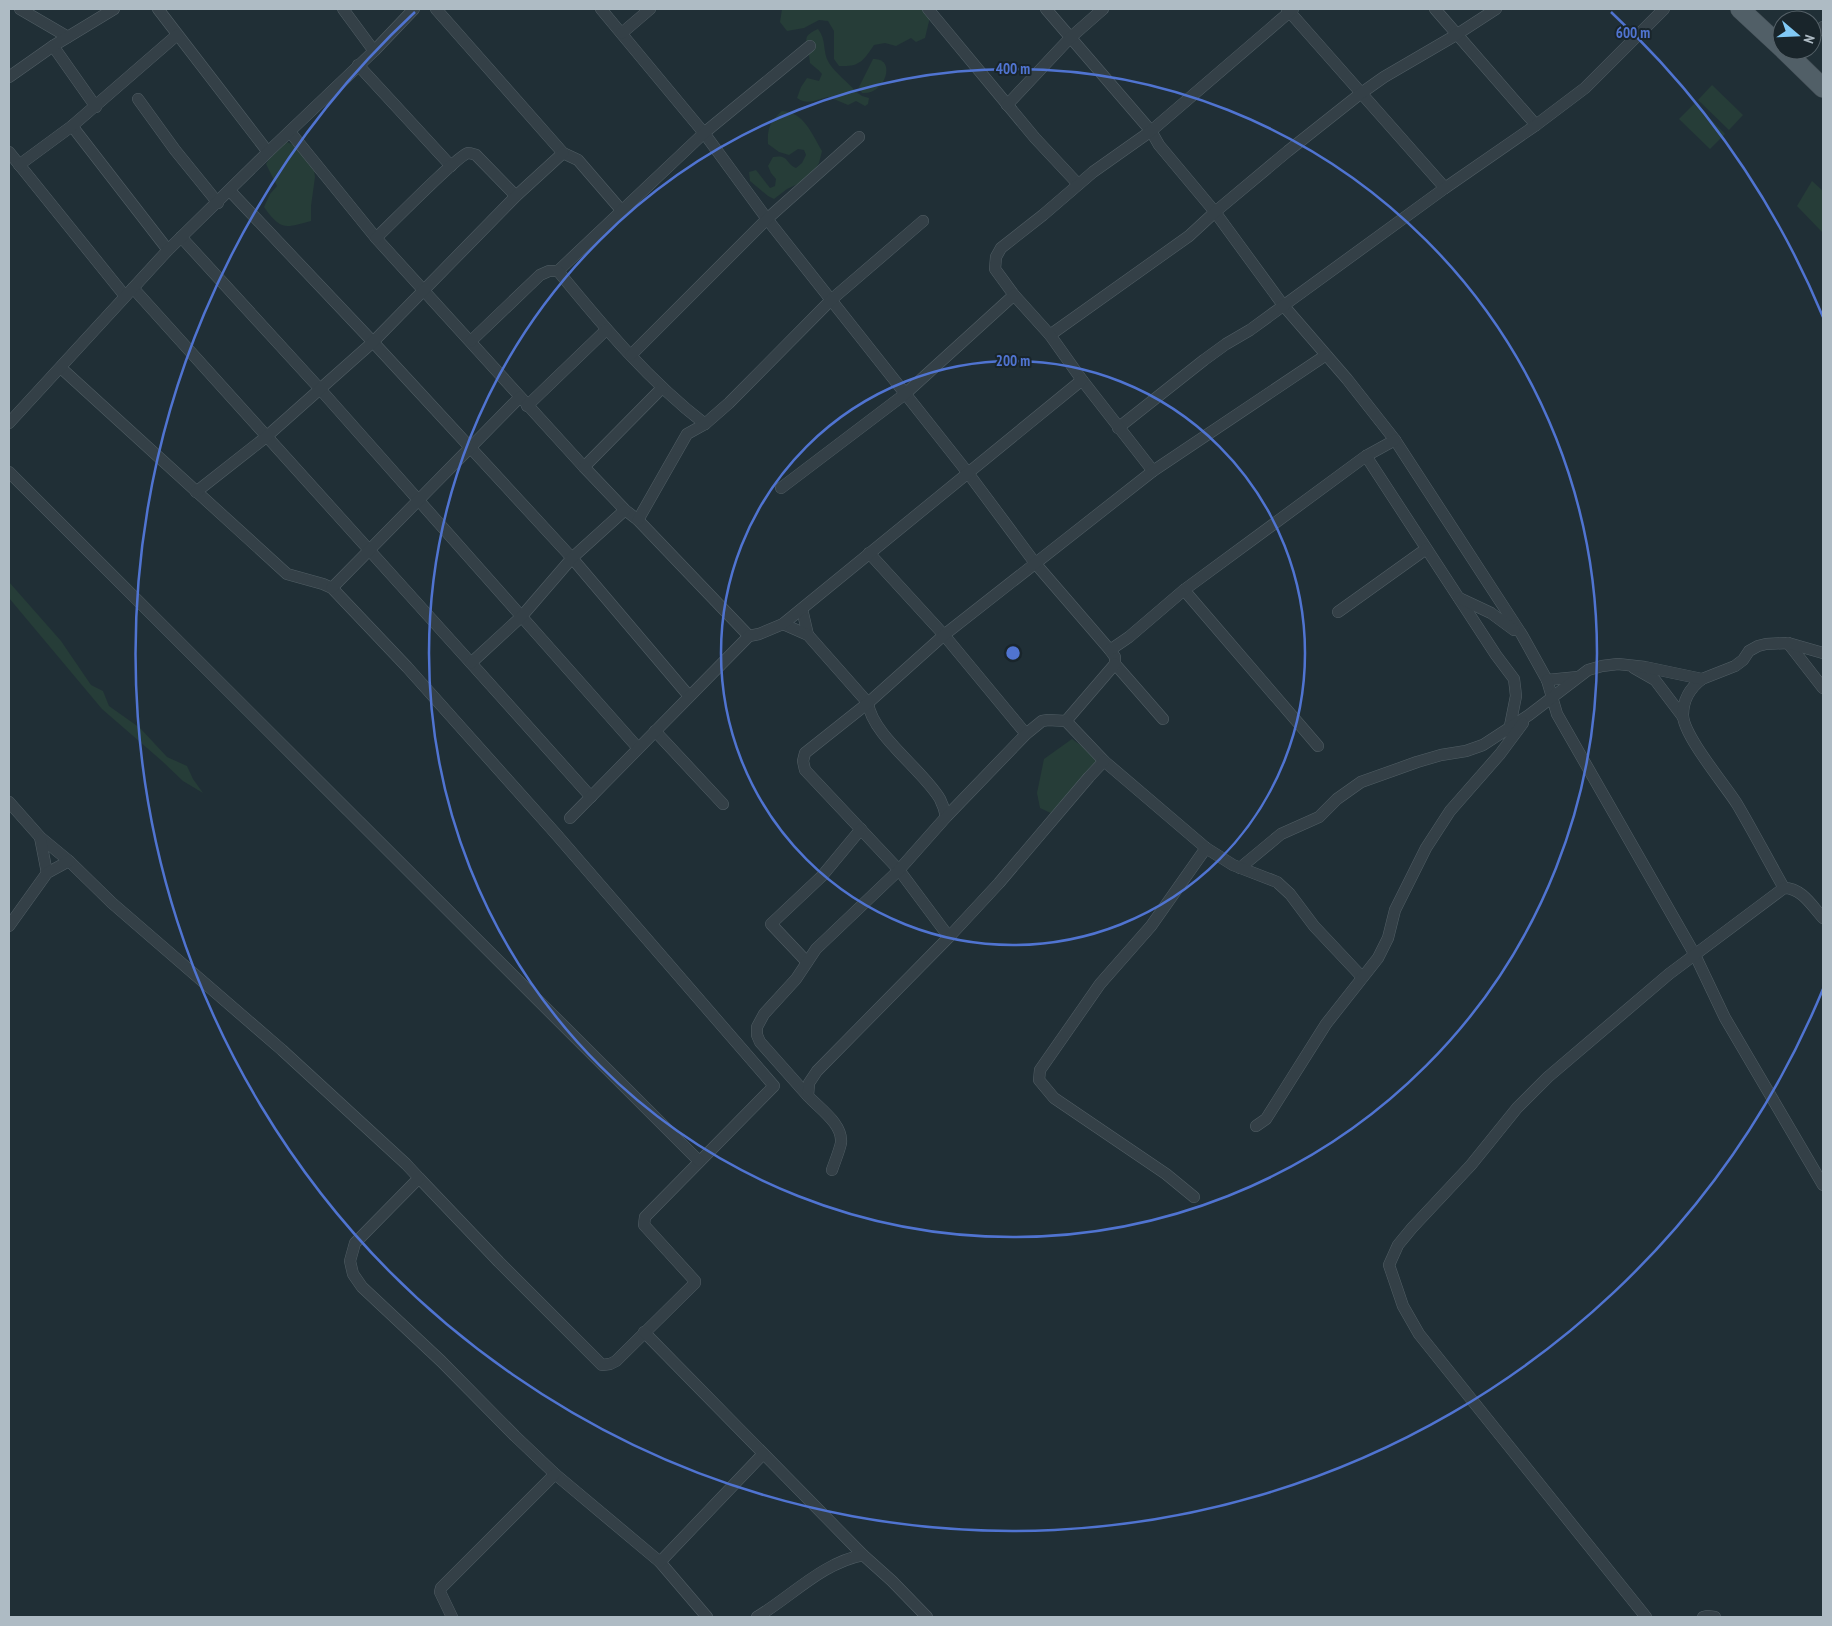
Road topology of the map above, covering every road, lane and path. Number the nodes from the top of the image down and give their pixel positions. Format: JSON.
{"nodes":[{"id":1,"x":20,"y":9,"type":"edge"},
{"id":2,"x":114,"y":9,"type":"edge"},
{"id":3,"x":158,"y":9,"type":"edge"},
{"id":4,"x":343,"y":9,"type":"edge"},
{"id":5,"x":414,"y":9,"type":"edge"},
{"id":6,"x":436,"y":9,"type":"edge"},
{"id":7,"x":601,"y":9,"type":"edge"},
{"id":8,"x":650,"y":9,"type":"edge"},
{"id":9,"x":928,"y":9,"type":"edge"},
{"id":10,"x":1046,"y":9,"type":"edge"},
{"id":11,"x":1103,"y":9,"type":"edge"},
{"id":12,"x":1435,"y":9,"type":"edge"},
{"id":13,"x":1496,"y":9,"type":"edge"},
{"id":14,"x":1664,"y":9,"type":"edge"},
{"id":15,"x":1740,"y":9,"type":"edge"},
{"id":16,"x":1290,"y":10,"type":"edge"},
{"id":17,"x":622,"y":33,"type":"junction"},
{"id":18,"x":177,"y":35,"type":"junction"},
{"id":19,"x":1456,"y":35,"type":"junction"},
{"id":20,"x":68,"y":37,"type":"junction"},
{"id":21,"x":1070,"y":38,"type":"junction"},
{"id":22,"x":1772,"y":38,"type":"edge"},
{"id":23,"x":53,"y":46,"type":"junction"},
{"id":24,"x":810,"y":46,"type":"dead end"},
{"id":25,"x":374,"y":51,"type":"junction"},
{"id":26,"x":1796,"y":60,"type":"edge"},
{"id":27,"x":358,"y":66,"type":"junction"},
{"id":28,"x":9,"y":77,"type":"edge"},
{"id":29,"x":1823,"y":88,"type":"edge"},
{"id":30,"x":1360,"y":94,"type":"junction"},
{"id":31,"x":138,"y":99,"type":"dead end"},
{"id":32,"x":1007,"y":105,"type":"junction"},
{"id":33,"x":96,"y":106,"type":"junction"},
{"id":34,"x":1536,"y":125,"type":"junction"},
{"id":35,"x":72,"y":126,"type":"junction"},
{"id":36,"x":290,"y":132,"type":"junction"},
{"id":37,"x":1151,"y":132,"type":"junction"},
{"id":38,"x":704,"y":133,"type":"junction"},
{"id":39,"x":859,"y":137,"type":"dead end"},
{"id":40,"x":9,"y":152,"type":"edge"},
{"id":41,"x":268,"y":152,"type":"junction"},
{"id":42,"x":563,"y":153,"type":"junction"},
{"id":43,"x":19,"y":165,"type":"junction"},
{"id":44,"x":451,"y":166,"type":"junction"},
{"id":45,"x":1078,"y":184,"type":"junction"},
{"id":46,"x":1445,"y":188,"type":"junction"},
{"id":47,"x":230,"y":191,"type":"junction"},
{"id":48,"x":516,"y":196,"type":"junction"},
{"id":49,"x":218,"y":202,"type":"junction"},
{"id":50,"x":622,"y":211,"type":"junction"},
{"id":51,"x":1215,"y":212,"type":"junction"},
{"id":52,"x":768,"y":219,"type":"junction"},
{"id":53,"x":923,"y":221,"type":"dead end"},
{"id":54,"x":181,"y":237,"type":"junction"},
{"id":55,"x":376,"y":238,"type":"junction"},
{"id":56,"x":168,"y":250,"type":"junction"},
{"id":57,"x":558,"y":271,"type":"junction"},
{"id":58,"x":424,"y":290,"type":"junction"},
{"id":59,"x":129,"y":292,"type":"junction"},
{"id":60,"x":1014,"y":295,"type":"junction"},
{"id":61,"x":831,"y":300,"type":"junction"},
{"id":62,"x":1283,"y":304,"type":"junction"},
{"id":63,"x":606,"y":330,"type":"junction"},
{"id":64,"x":1050,"y":335,"type":"junction"},
{"id":65,"x":471,"y":341,"type":"junction"},
{"id":66,"x":373,"y":342,"type":"junction"},
{"id":67,"x":631,"y":354,"type":"junction"},
{"id":68,"x":1326,"y":355,"type":"junction"},
{"id":69,"x":61,"y":368,"type":"junction"},
{"id":70,"x":1082,"y":380,"type":"junction"},
{"id":71,"x":662,"y":388,"type":"junction"},
{"id":72,"x":320,"y":389,"type":"junction"},
{"id":73,"x":905,"y":394,"type":"junction"},
{"id":74,"x":523,"y":401,"type":"junction"},
{"id":75,"x":9,"y":423,"type":"edge"},
{"id":76,"x":705,"y":424,"type":"junction"},
{"id":77,"x":1118,"y":428,"type":"junction"},
{"id":78,"x":266,"y":437,"type":"junction"},
{"id":79,"x":1394,"y":440,"type":"junction"},
{"id":80,"x":470,"y":448,"type":"junction"},
{"id":81,"x":1366,"y":456,"type":"junction"},
{"id":82,"x":584,"y":467,"type":"junction"},
{"id":83,"x":1153,"y":471,"type":"junction"},
{"id":84,"x":9,"y":472,"type":"edge"},
{"id":85,"x":968,"y":473,"type":"junction"},
{"id":86,"x":781,"y":488,"type":"dead end"},
{"id":87,"x":196,"y":492,"type":"junction"},
{"id":88,"x":419,"y":500,"type":"junction"},
{"id":89,"x":625,"y":510,"type":"junction"},
{"id":90,"x":638,"y":520,"type":"junction"},
{"id":91,"x":1426,"y":549,"type":"junction"},
{"id":92,"x":370,"y":552,"type":"junction"},
{"id":93,"x":869,"y":553,"type":"junction"},
{"id":94,"x":572,"y":558,"type":"junction"},
{"id":95,"x":1036,"y":564,"type":"junction"},
{"id":96,"x":332,"y":588,"type":"junction"},
{"id":97,"x":1184,"y":590,"type":"junction"},
{"id":98,"x":1458,"y":598,"type":"junction"},
{"id":99,"x":802,"y":608,"type":"junction"},
{"id":100,"x":1338,"y":612,"type":"dead end"},
{"id":101,"x":522,"y":616,"type":"junction"},
{"id":102,"x":783,"y":624,"type":"junction"},
{"id":103,"x":808,"y":634,"type":"junction"},
{"id":104,"x":944,"y":635,"type":"junction"},
{"id":105,"x":1522,"y":635,"type":"junction"},
{"id":106,"x":750,"y":636,"type":"junction"},
{"id":107,"x":1788,"y":643,"type":"junction"},
{"id":108,"x":1110,"y":650,"type":"junction"},
{"id":109,"x":1823,"y":653,"type":"edge"},
{"id":110,"x":471,"y":663,"type":"junction"},
{"id":111,"x":1115,"y":664,"type":"junction"},
{"id":112,"x":1630,"y":666,"type":"junction"},
{"id":113,"x":1578,"y":677,"type":"junction"},
{"id":114,"x":1702,"y":679,"type":"junction"},
{"id":115,"x":1547,"y":680,"type":"junction"},
{"id":116,"x":1823,"y":688,"type":"edge"},
{"id":117,"x":689,"y":696,"type":"junction"},
{"id":118,"x":1553,"y":697,"type":"junction"},
{"id":119,"x":868,"y":703,"type":"junction"},
{"id":120,"x":1529,"y":715,"type":"junction"},
{"id":121,"x":1683,"y":717,"type":"junction"},
{"id":122,"x":1163,"y":719,"type":"dead end"},
{"id":123,"x":1066,"y":721,"type":"junction"},
{"id":124,"x":1510,"y":728,"type":"junction"},
{"id":125,"x":655,"y":731,"type":"junction"},
{"id":126,"x":1026,"y":734,"type":"junction"},
{"id":127,"x":1318,"y":746,"type":"dead end"},
{"id":128,"x":1505,"y":746,"type":"junction"},
{"id":129,"x":638,"y":748,"type":"junction"},
{"id":130,"x":1104,"y":761,"type":"junction"},
{"id":131,"x":591,"y":798,"type":"junction"},
{"id":132,"x":9,"y":802,"type":"edge"},
{"id":133,"x":723,"y":804,"type":"dead end"},
{"id":134,"x":946,"y":817,"type":"junction"},
{"id":135,"x":570,"y":818,"type":"dead end"},
{"id":136,"x":861,"y":829,"type":"junction"},
{"id":137,"x":40,"y":837,"type":"junction"},
{"id":138,"x":1206,"y":848,"type":"junction"},
{"id":139,"x":69,"y":861,"type":"junction"},
{"id":140,"x":1240,"y":868,"type":"junction"},
{"id":141,"x":900,"y":870,"type":"junction"},
{"id":142,"x":47,"y":873,"type":"junction"},
{"id":143,"x":1784,"y":888,"type":"junction"},
{"id":144,"x":1823,"y":918,"type":"edge"},
{"id":145,"x":9,"y":926,"type":"edge"},
{"id":146,"x":949,"y":937,"type":"junction"},
{"id":147,"x":1695,"y":955,"type":"junction"},
{"id":148,"x":807,"y":962,"type":"junction"},
{"id":149,"x":1362,"y":977,"type":"junction"},
{"id":150,"x":788,"y":1074,"type":"junction"},
{"id":151,"x":774,"y":1086,"type":"junction"},
{"id":152,"x":808,"y":1096,"type":"junction"},
{"id":153,"x":1256,"y":1126,"type":"dead end"},
{"id":154,"x":699,"y":1160,"type":"junction"},
{"id":155,"x":832,"y":1170,"type":"dead end"},
{"id":156,"x":419,"y":1178,"type":"junction"},
{"id":157,"x":1823,"y":1185,"type":"edge"},
{"id":158,"x":1194,"y":1197,"type":"dead end"},
{"id":159,"x":644,"y":1332,"type":"junction"},
{"id":160,"x":763,"y":1454,"type":"junction"},
{"id":161,"x":555,"y":1474,"type":"junction"},
{"id":162,"x":863,"y":1555,"type":"junction"},
{"id":163,"x":660,"y":1562,"type":"junction"},
{"id":164,"x":452,"y":1617,"type":"edge"},
{"id":165,"x":707,"y":1617,"type":"edge"},
{"id":166,"x":757,"y":1617,"type":"edge"},
{"id":167,"x":927,"y":1617,"type":"edge"},
{"id":168,"x":1646,"y":1617,"type":"edge"},
{"id":169,"x":1703,"y":1617,"type":"edge"},
{"id":170,"x":1715,"y":1617,"type":"edge"}],
"edges":[{"from":1,"to":20,"type":"street"},
{"from":2,"to":20,"type":"street"},
{"from":3,"to":18,"type":"street"},
{"from":4,"to":25,"type":"street"},
{"from":5,"to":25,"type":"street"},
{"from":6,"to":42,"type":"street"},
{"from":7,"to":17,"type":"street"},
{"from":8,"to":17,"type":"street"},
{"from":9,"to":32,"type":"street"},
{"from":10,"to":21,"type":"street"},
{"from":11,"to":21,"type":"street"},
{"from":12,"to":19,"type":"street"},
{"from":13,"to":19,"type":"street"},
{"from":14,"to":34,"type":"street"},
{"from":15,"to":22,"type":"main road"},
{"from":16,"to":30,"type":"street"},
{"from":16,"to":37,"type":"street"},
{"from":17,"to":38,"type":"street"},
{"from":18,"to":33,"type":"street"},
{"from":18,"to":41,"type":"street"},
{"from":19,"to":30,"type":"street"},
{"from":19,"to":34,"type":"street"},
{"from":20,"to":23,"type":"street"},
{"from":21,"to":32,"type":"street"},
{"from":21,"to":37,"type":"street"},
{"from":23,"to":28,"type":"street"},
{"from":23,"to":33,"type":"street"},
{"from":24,"to":38,"type":"street"},
{"from":25,"to":27,"type":"street"},
{"from":26,"to":29,"type":"main road"},
{"from":27,"to":36,"type":"street"},
{"from":27,"to":44,"type":"street"},
{"from":30,"to":46,"type":"street"},
{"from":30,"to":51,"type":"street"},
{"from":31,"to":49,"type":"street"},
{"from":32,"to":45,"type":"street"},
{"from":33,"to":35,"type":"street"},
{"from":34,"to":46,"type":"street"},
{"from":35,"to":43,"type":"street"},
{"from":35,"to":56,"type":"street"},
{"from":36,"to":41,"type":"street"},
{"from":36,"to":55,"type":"street"},
{"from":37,"to":45,"type":"street"},
{"from":37,"to":51,"type":"street"},
{"from":38,"to":50,"type":"street"},
{"from":38,"to":52,"type":"street"},
{"from":39,"to":52,"type":"street"},
{"from":40,"to":43,"type":"street"},
{"from":41,"to":47,"type":"street"},
{"from":42,"to":48,"type":"street"},
{"from":42,"to":50,"type":"street"},
{"from":43,"to":59,"type":"street"},
{"from":44,"to":48,"type":"street"},
{"from":44,"to":55,"type":"street"},
{"from":45,"to":60,"type":"street"},
{"from":46,"to":62,"type":"street"},
{"from":47,"to":49,"type":"street"},
{"from":47,"to":66,"type":"street"},
{"from":48,"to":58,"type":"street"},
{"from":49,"to":54,"type":"street"},
{"from":50,"to":57,"type":"street"},
{"from":51,"to":62,"type":"street"},
{"from":51,"to":64,"type":"street"},
{"from":52,"to":61,"type":"street"},
{"from":52,"to":67,"type":"street"},
{"from":53,"to":61,"type":"street"},
{"from":54,"to":56,"type":"street"},
{"from":54,"to":72,"type":"street"},
{"from":55,"to":58,"type":"street"},
{"from":56,"to":59,"type":"street"},
{"from":57,"to":63,"type":"street"},
{"from":57,"to":65,"type":"street"},
{"from":58,"to":65,"type":"street"},
{"from":58,"to":66,"type":"street"},
{"from":59,"to":69,"type":"street"},
{"from":59,"to":78,"type":"street"},
{"from":60,"to":64,"type":"street"},
{"from":60,"to":73,"type":"street"},
{"from":61,"to":73,"type":"street"},
{"from":61,"to":76,"type":"street"},
{"from":62,"to":68,"type":"street"},
{"from":62,"to":77,"type":"street"},
{"from":63,"to":67,"type":"street"},
{"from":63,"to":74,"type":"street"},
{"from":64,"to":70,"type":"street"},
{"from":65,"to":74,"type":"street"},
{"from":66,"to":72,"type":"street"},
{"from":66,"to":80,"type":"street"},
{"from":67,"to":71,"type":"street"},
{"from":68,"to":79,"type":"street"},
{"from":68,"to":83,"type":"street"},
{"from":69,"to":75,"type":"street"},
{"from":69,"to":87,"type":"street"},
{"from":70,"to":77,"type":"street"},
{"from":70,"to":85,"type":"street"},
{"from":71,"to":76,"type":"street"},
{"from":71,"to":82,"type":"street"},
{"from":72,"to":78,"type":"street"},
{"from":72,"to":88,"type":"street"},
{"from":73,"to":85,"type":"street"},
{"from":73,"to":86,"type":"street"},
{"from":74,"to":80,"type":"street"},
{"from":74,"to":82,"type":"street"},
{"from":76,"to":90,"type":"street"},
{"from":77,"to":83,"type":"street"},
{"from":78,"to":87,"type":"street"},
{"from":78,"to":92,"type":"street"},
{"from":79,"to":81,"type":"street"},
{"from":79,"to":105,"type":"street"},
{"from":80,"to":88,"type":"street"},
{"from":80,"to":94,"type":"street"},
{"from":81,"to":91,"type":"street"},
{"from":81,"to":97,"type":"street"},
{"from":82,"to":89,"type":"street"},
{"from":83,"to":95,"type":"street"},
{"from":84,"to":154,"type":"street"},
{"from":85,"to":93,"type":"street"},
{"from":85,"to":95,"type":"street"},
{"from":87,"to":96,"type":"street"},
{"from":88,"to":92,"type":"street"},
{"from":88,"to":101,"type":"street"},
{"from":89,"to":90,"type":"street"},
{"from":89,"to":94,"type":"street"},
{"from":90,"to":106,"type":"street"},
{"from":91,"to":98,"type":"street"},
{"from":91,"to":100,"type":"street"},
{"from":92,"to":96,"type":"street"},
{"from":92,"to":110,"type":"street"},
{"from":93,"to":99,"type":"street"},
{"from":93,"to":104,"type":"street"},
{"from":94,"to":101,"type":"street"},
{"from":94,"to":117,"type":"street"},
{"from":95,"to":104,"type":"street"},
{"from":95,"to":108,"type":"street"},
{"from":96,"to":151,"type":"street"},
{"from":97,"to":108,"type":"street"},
{"from":97,"to":127,"type":"street"},
{"from":98,"to":105,"type":"street"},
{"from":98,"to":124,"type":"street"},
{"from":99,"to":102,"type":"street"},
{"from":99,"to":103,"type":"street"},
{"from":101,"to":110,"type":"street"},
{"from":101,"to":129,"type":"street"},
{"from":102,"to":103,"type":"street"},
{"from":102,"to":106,"type":"street"},
{"from":103,"to":119,"type":"street"},
{"from":104,"to":119,"type":"street"},
{"from":104,"to":126,"type":"street"},
{"from":105,"to":115,"type":"street"},
{"from":106,"to":117,"type":"street"},
{"from":107,"to":109,"type":"street"},
{"from":107,"to":114,"type":"street"},
{"from":107,"to":116,"type":"street"},
{"from":108,"to":111,"type":"street"},
{"from":110,"to":131,"type":"street"},
{"from":111,"to":122,"type":"street"},
{"from":111,"to":123,"type":"street"},
{"from":112,"to":113,"type":"street"},
{"from":112,"to":114,"type":"street"},
{"from":112,"to":121,"type":"street"},
{"from":113,"to":115,"type":"street"},
{"from":113,"to":118,"type":"street"},
{"from":114,"to":121,"type":"street"},
{"from":115,"to":118,"type":"street"},
{"from":117,"to":125,"type":"street"},
{"from":118,"to":120,"type":"street"},
{"from":118,"to":147,"type":"street"},
{"from":119,"to":134,"type":"street"},
{"from":119,"to":136,"type":"street"},
{"from":120,"to":124,"type":"street"},
{"from":120,"to":128,"type":"street"},
{"from":121,"to":143,"type":"street"},
{"from":123,"to":126,"type":"street"},
{"from":123,"to":130,"type":"street"},
{"from":124,"to":128,"type":"street"},
{"from":124,"to":140,"type":"street"},
{"from":125,"to":129,"type":"street"},
{"from":125,"to":133,"type":"street"},
{"from":126,"to":134,"type":"street"},
{"from":128,"to":149,"type":"street"},
{"from":129,"to":131,"type":"street"},
{"from":130,"to":138,"type":"street"},
{"from":130,"to":146,"type":"street"},
{"from":131,"to":135,"type":"street"},
{"from":132,"to":137,"type":"street"},
{"from":134,"to":141,"type":"street"},
{"from":136,"to":141,"type":"street"},
{"from":136,"to":148,"type":"street"},
{"from":137,"to":139,"type":"street"},
{"from":137,"to":142,"type":"street"},
{"from":138,"to":140,"type":"street"},
{"from":138,"to":158,"type":"street"},
{"from":139,"to":142,"type":"street"},
{"from":139,"to":156,"type":"street"},
{"from":140,"to":149,"type":"street"},
{"from":141,"to":146,"type":"street"},
{"from":141,"to":148,"type":"street"},
{"from":142,"to":145,"type":"street"},
{"from":143,"to":144,"type":"street"},
{"from":143,"to":147,"type":"street"},
{"from":146,"to":152,"type":"street"},
{"from":147,"to":157,"type":"street"},
{"from":147,"to":168,"type":"street"},
{"from":148,"to":150,"type":"street"},
{"from":149,"to":153,"type":"street"},
{"from":150,"to":151,"type":"street"},
{"from":150,"to":152,"type":"street"},
{"from":151,"to":154,"type":"street"},
{"from":152,"to":155,"type":"street"},
{"from":154,"to":159,"type":"street"},
{"from":156,"to":159,"type":"street"},
{"from":156,"to":161,"type":"street"},
{"from":159,"to":160,"type":"street"},
{"from":160,"to":162,"type":"street"},
{"from":160,"to":163,"type":"street"},
{"from":161,"to":163,"type":"street"},
{"from":161,"to":164,"type":"street"},
{"from":162,"to":166,"type":"street"},
{"from":162,"to":167,"type":"street"},
{"from":163,"to":165,"type":"street"},
{"from":169,"to":170,"type":"street"}]}
